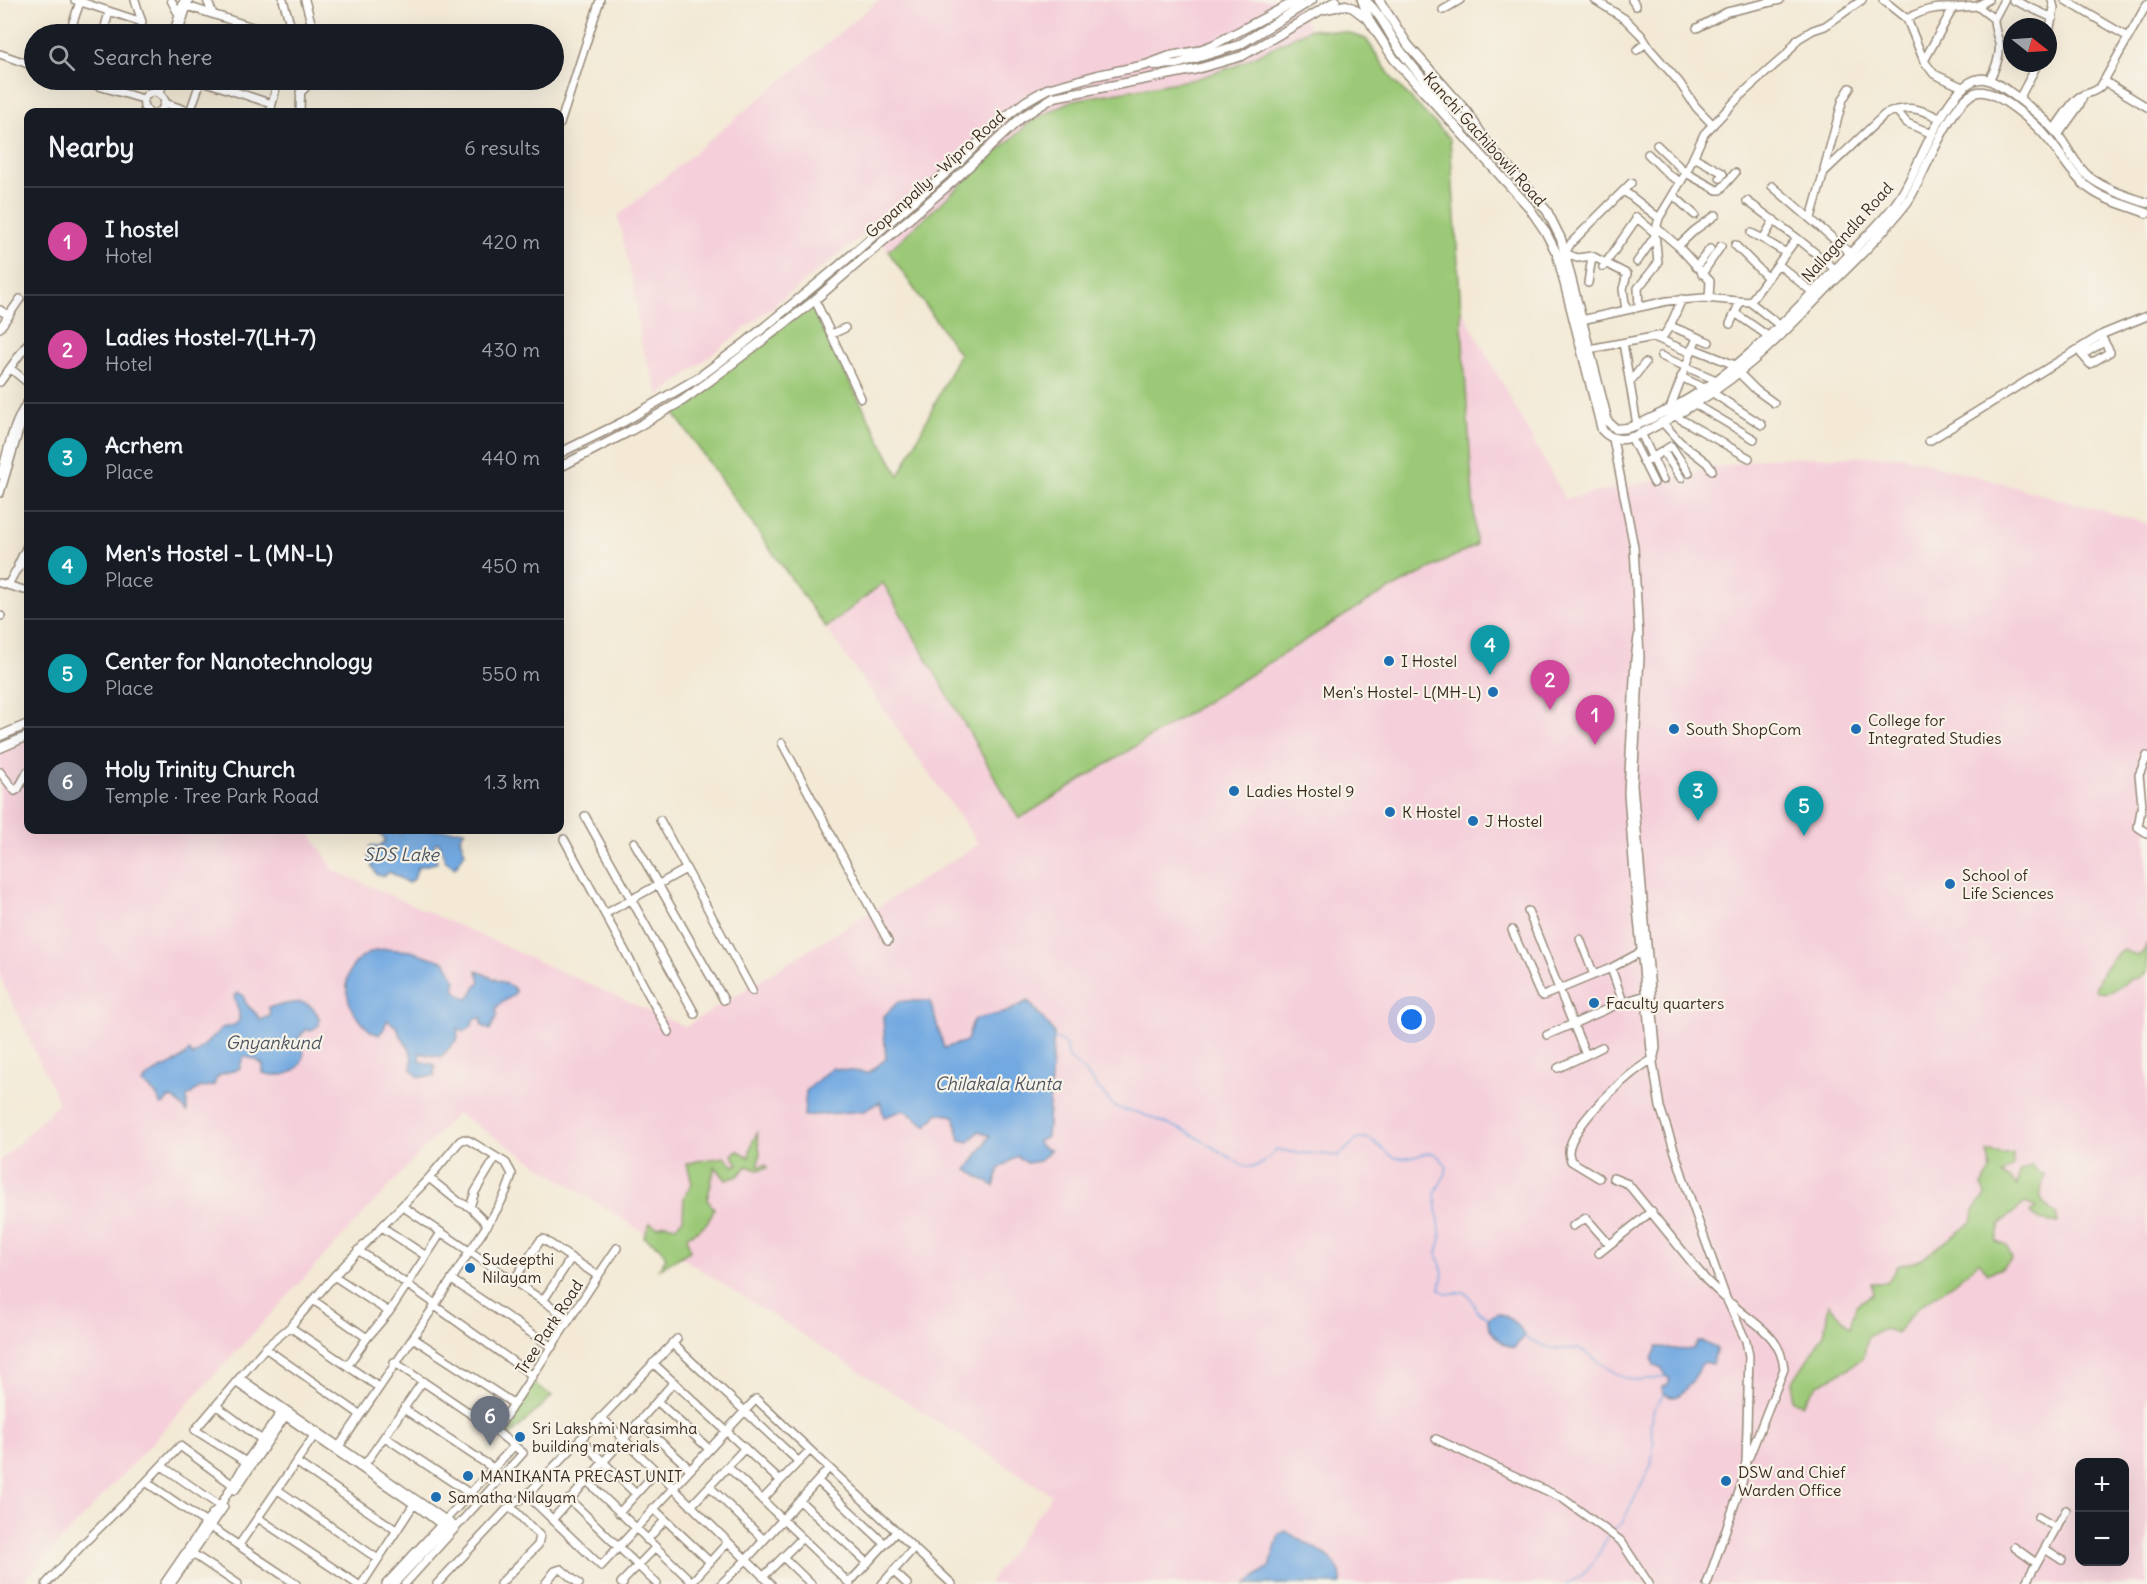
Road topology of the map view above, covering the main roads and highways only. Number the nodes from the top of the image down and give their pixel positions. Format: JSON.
{"nodes":[{"id":1,"x":1298,"y":0,"type":"edge"},
{"id":2,"x":1312,"y":0,"type":"edge"},
{"id":3,"x":1364,"y":0,"type":"edge"},
{"id":4,"x":1379,"y":0,"type":"edge"},
{"id":5,"x":1370,"y":22,"type":"junction"},
{"id":6,"x":1146,"y":65,"type":"junction"},
{"id":7,"x":972,"y":148,"type":"junction"},
{"id":8,"x":1491,"y":148,"type":"junction"},
{"id":9,"x":980,"y":156,"type":"junction"},
{"id":10,"x":1912,"y":185,"type":"junction"},
{"id":11,"x":2147,"y":203,"type":"edge"},
{"id":12,"x":2147,"y":213,"type":"edge"},
{"id":13,"x":1577,"y":321,"type":"junction"},
{"id":14,"x":688,"y":383,"type":"junction"},
{"id":15,"x":693,"y":392,"type":"junction"},
{"id":16,"x":1672,"y":414,"type":"junction"},
{"id":17,"x":1614,"y":428,"type":"joint"},
{"id":18,"x":1639,"y":429,"type":"junction"},
{"id":19,"x":1613,"y":439,"type":"joint"},
{"id":20,"x":564,"y":451,"type":"edge"},
{"id":21,"x":564,"y":465,"type":"edge"},
{"id":22,"x":24,"y":726,"type":"edge"},
{"id":23,"x":1,"y":736,"type":"edge"},
{"id":24,"x":24,"y":738,"type":"edge"},
{"id":25,"x":3,"y":747,"type":"edge"}],
"edges":[{"from":1,"to":6,"type":"main road","name":"Gopanpally - Wipro Road"},
{"from":2,"to":6,"type":"main road","name":"Gopanpally - Wipro Road"},
{"from":3,"to":5,"type":"main road","name":"Kanchi Gachibowli Road"},
{"from":3,"to":8,"type":"main road"},
{"from":4,"to":8,"type":"main road","name":"Kanchi Gachibowli Road"},
{"from":5,"to":9,"type":"main road","name":"Gopanpally - Wipro Road"},
{"from":5,"to":13,"type":"main road","name":"Kanchi Gachibowli Road"},
{"from":6,"to":7,"type":"main road","name":"Gopanpally - Wipro Road"},
{"from":7,"to":9,"type":"main road"},
{"from":7,"to":14,"type":"main road","name":"Gopanpally - Wipro Road"},
{"from":8,"to":13,"type":"main road","name":"Kanchi Gachibowli Road"},
{"from":9,"to":15,"type":"main road","name":"Gopanpally - Wipro Road"},
{"from":10,"to":11,"type":"main road","name":"Nallagandla Road"},
{"from":10,"to":12,"type":"main road","name":"Nallagandla Road"},
{"from":10,"to":16,"type":"main road","name":"Nallagandla Road"},
{"from":10,"to":16,"type":"main road","name":"Nallagandla Road"},
{"from":13,"to":17,"type":"main road","name":"Kanchi Gachibowli Road"},
{"from":13,"to":19,"type":"main road","name":"Kanchi Gachibowli Road"},
{"from":14,"to":15,"type":"main road"},
{"from":14,"to":20,"type":"main road","name":"Gopanpally - Wipro Road"},
{"from":15,"to":21,"type":"main road","name":"Gopanpally - Wipro Road"},
{"from":16,"to":18,"type":"main road","name":"Nallagandla Road"},
{"from":16,"to":18,"type":"main road","name":"Nallagandla Road"},
{"from":17,"to":18,"type":"main road","name":"Nallagandla Road"},
{"from":18,"to":19,"type":"main road","name":"Nallagandla Road"},
{"from":22,"to":23,"type":"main road"},
{"from":23,"to":25,"type":"main road"},
{"from":24,"to":25,"type":"main road"}]}
